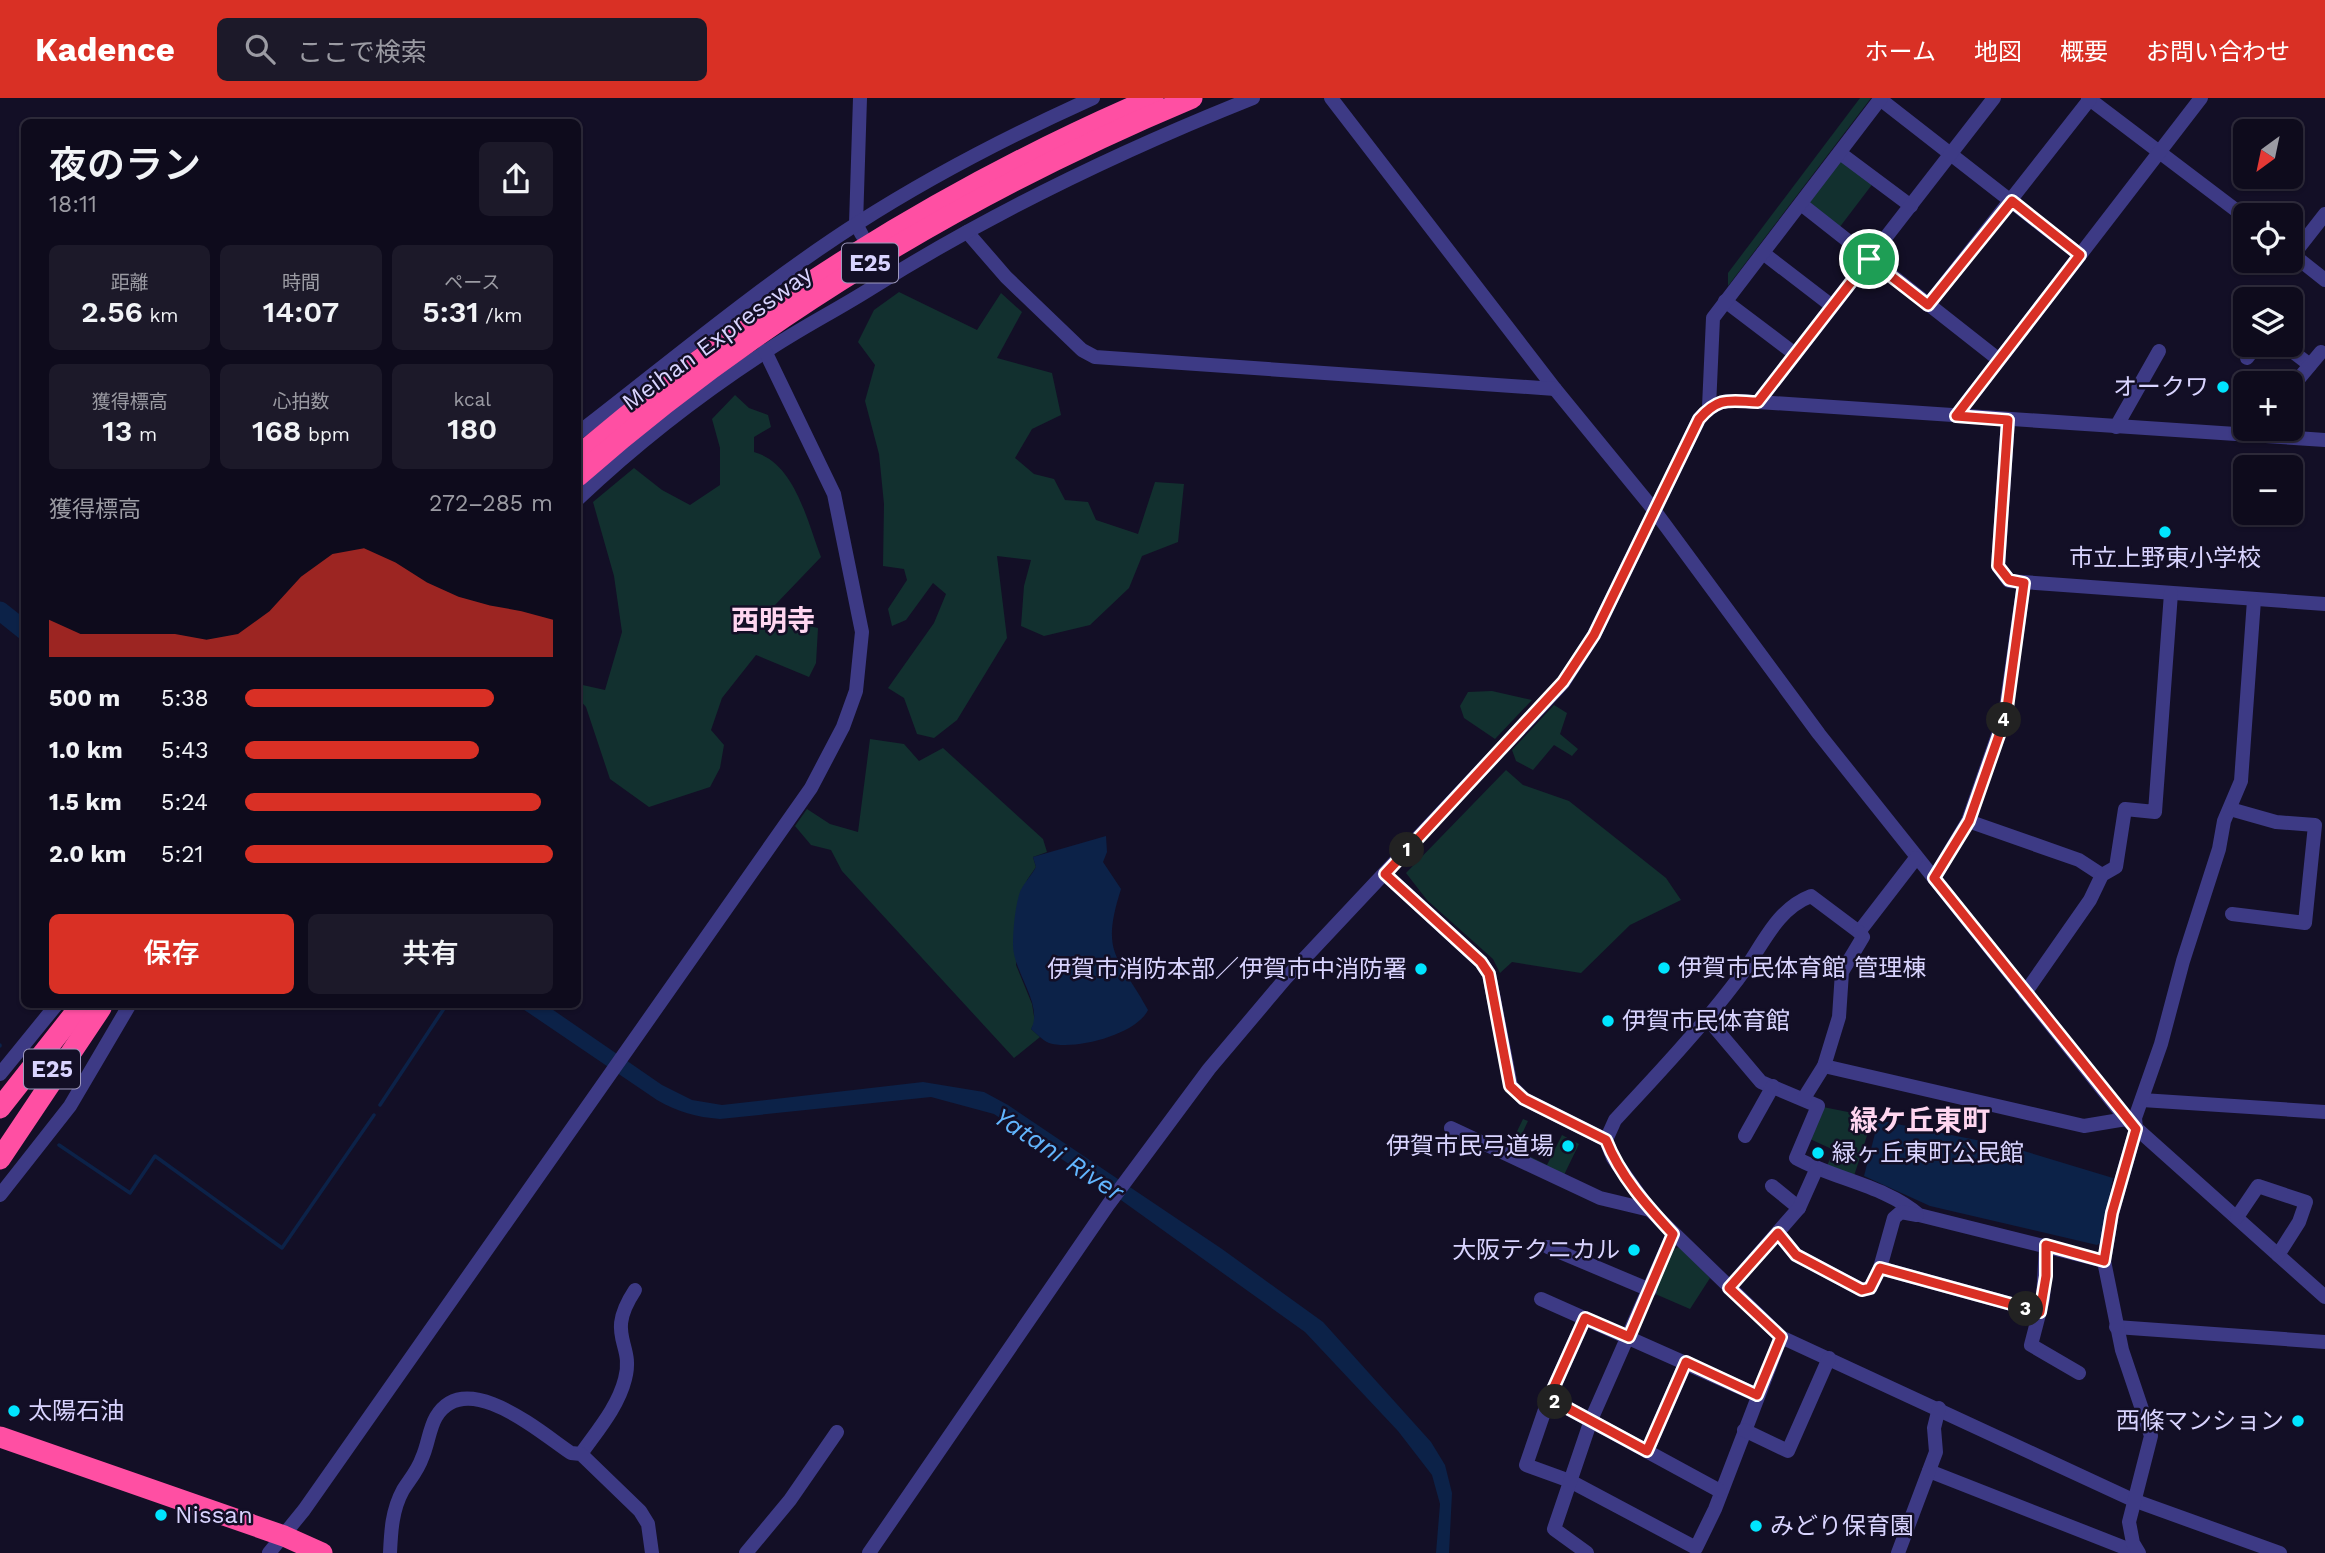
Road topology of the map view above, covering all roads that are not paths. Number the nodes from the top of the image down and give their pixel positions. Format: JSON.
{"nodes":[{"id":1,"x":860,"y":98,"type":"edge"},
{"id":2,"x":1093,"y":98,"type":"edge"},
{"id":3,"x":1153,"y":98,"type":"edge"},
{"id":4,"x":1192,"y":98,"type":"edge"},
{"id":5,"x":1253,"y":98,"type":"edge"},
{"id":6,"x":1331,"y":98,"type":"edge"},
{"id":7,"x":2201,"y":98,"type":"edge"},
{"id":8,"x":1881,"y":99,"type":"edge"},
{"id":9,"x":2089,"y":99,"type":"edge"},
{"id":10,"x":1990,"y":100,"type":"edge"},
{"id":11,"x":2160,"y":152,"type":"junction"},
{"id":12,"x":1840,"y":153,"type":"junction"},
{"id":13,"x":1950,"y":154,"type":"junction"},
{"id":14,"x":2012,"y":201,"type":"junction"},
{"id":15,"x":1801,"y":204,"type":"junction"},
{"id":16,"x":1911,"y":206,"type":"junction"},
{"id":17,"x":2233,"y":208,"type":"edge"},
{"id":18,"x":2325,"y":214,"type":"edge"},
{"id":19,"x":859,"y":230,"type":"junction"},
{"id":20,"x":967,"y":232,"type":"junction"},
{"id":21,"x":2303,"y":241,"type":"edge"},
{"id":22,"x":1763,"y":253,"type":"junction"},
{"id":23,"x":2080,"y":255,"type":"junction"},
{"id":24,"x":1869,"y":259,"type":"junction"},
{"id":25,"x":2303,"y":263,"type":"edge"},
{"id":26,"x":2325,"y":280,"type":"edge"},
{"id":27,"x":1726,"y":301,"type":"junction"},
{"id":28,"x":1928,"y":305,"type":"junction"},
{"id":29,"x":1832,"y":306,"type":"junction"},
{"id":30,"x":765,"y":351,"type":"junction"},
{"id":31,"x":2160,"y":351,"type":"dead end"},
{"id":32,"x":2320,"y":352,"type":"dead end"},
{"id":33,"x":1795,"y":354,"type":"junction"},
{"id":34,"x":2300,"y":357,"type":"edge"},
{"id":35,"x":1998,"y":359,"type":"junction"},
{"id":36,"x":2310,"y":365,"type":"junction"},
{"id":37,"x":2303,"y":373,"type":"edge"},
{"id":38,"x":1555,"y":389,"type":"junction"},
{"id":39,"x":1758,"y":402,"type":"junction"},
{"id":40,"x":1715,"y":404,"type":"junction"},
{"id":41,"x":1956,"y":416,"type":"junction"},
{"id":42,"x":2008,"y":420,"type":"junction"},
{"id":43,"x":2116,"y":426,"type":"junction"},
{"id":44,"x":581,"y":431,"type":"edge"},
{"id":45,"x":2233,"y":432,"type":"edge"},
{"id":46,"x":2303,"y":438,"type":"edge"},
{"id":47,"x":2325,"y":440,"type":"edge"},
{"id":48,"x":581,"y":454,"type":"edge"},
{"id":49,"x":581,"y":474,"type":"edge"},
{"id":50,"x":581,"y":496,"type":"edge"},
{"id":51,"x":1654,"y":510,"type":"junction"},
{"id":52,"x":2024,"y":583,"type":"junction"},
{"id":53,"x":2171,"y":593,"type":"junction"},
{"id":54,"x":2254,"y":600,"type":"junction"},
{"id":55,"x":2325,"y":604,"type":"edge"},
{"id":56,"x":2230,"y":809,"type":"junction"},
{"id":57,"x":1969,"y":821,"type":"junction"},
{"id":58,"x":1916,"y":858,"type":"junction"},
{"id":59,"x":1385,"y":874,"type":"junction"},
{"id":60,"x":2102,"y":875,"type":"junction"},
{"id":61,"x":1934,"y":878,"type":"junction"},
{"id":62,"x":2232,"y":914,"type":"dead end"},
{"id":63,"x":1858,"y":932,"type":"junction"},
{"id":64,"x":2025,"y":993,"type":"junction"},
{"id":65,"x":54,"y":1008,"type":"edge"},
{"id":66,"x":74,"y":1008,"type":"edge"},
{"id":67,"x":93,"y":1008,"type":"edge"},
{"id":68,"x":94,"y":1008,"type":"edge"},
{"id":69,"x":94,"y":1008,"type":"edge"},
{"id":70,"x":129,"y":1008,"type":"edge"},
{"id":71,"x":1706,"y":1017,"type":"junction"},
{"id":72,"x":1824,"y":1066,"type":"junction"},
{"id":73,"x":0,"y":1074,"type":"edge"},
{"id":74,"x":1773,"y":1086,"type":"junction"},
{"id":75,"x":0,"y":1097,"type":"edge"},
{"id":76,"x":1804,"y":1098,"type":"junction"},
{"id":77,"x":2142,"y":1100,"type":"junction"},
{"id":78,"x":0,"y":1108,"type":"edge"},
{"id":79,"x":2325,"y":1112,"type":"edge"},
{"id":80,"x":2131,"y":1124,"type":"junction"},
{"id":81,"x":1451,"y":1128,"type":"dead end"},
{"id":82,"x":0,"y":1133,"type":"edge"},
{"id":83,"x":1745,"y":1136,"type":"dead end"},
{"id":84,"x":1606,"y":1140,"type":"junction"},
{"id":85,"x":7,"y":1166,"type":"edge"},
{"id":86,"x":1816,"y":1170,"type":"junction"},
{"id":87,"x":1772,"y":1186,"type":"dead end"},
{"id":88,"x":0,"y":1195,"type":"edge"},
{"id":89,"x":1799,"y":1208,"type":"junction"},
{"id":90,"x":1650,"y":1210,"type":"junction"},
{"id":91,"x":1919,"y":1215,"type":"junction"},
{"id":92,"x":2237,"y":1217,"type":"junction"},
{"id":93,"x":1778,"y":1233,"type":"junction"},
{"id":94,"x":1673,"y":1234,"type":"junction"},
{"id":95,"x":2046,"y":1245,"type":"junction"},
{"id":96,"x":1548,"y":1247,"type":"dead end"},
{"id":97,"x":2278,"y":1255,"type":"junction"},
{"id":98,"x":2104,"y":1261,"type":"junction"},
{"id":99,"x":1880,"y":1268,"type":"junction"},
{"id":100,"x":1729,"y":1288,"type":"junction"},
{"id":101,"x":635,"y":1290,"type":"dead end"},
{"id":102,"x":1650,"y":1290,"type":"junction"},
{"id":103,"x":2325,"y":1297,"type":"edge"},
{"id":104,"x":1541,"y":1298,"type":"dead end"},
{"id":105,"x":2040,"y":1312,"type":"junction"},
{"id":106,"x":1585,"y":1318,"type":"junction"},
{"id":107,"x":2116,"y":1327,"type":"junction"},
{"id":108,"x":1629,"y":1337,"type":"junction"},
{"id":109,"x":1781,"y":1337,"type":"junction"},
{"id":110,"x":2325,"y":1342,"type":"edge"},
{"id":111,"x":1829,"y":1358,"type":"junction"},
{"id":112,"x":1686,"y":1362,"type":"junction"},
{"id":113,"x":2079,"y":1373,"type":"dead end"},
{"id":114,"x":1757,"y":1395,"type":"junction"},
{"id":115,"x":1549,"y":1398,"type":"junction"},
{"id":116,"x":1939,"y":1408,"type":"junction"},
{"id":117,"x":1591,"y":1420,"type":"junction"},
{"id":118,"x":1745,"y":1430,"type":"junction"},
{"id":119,"x":837,"y":1432,"type":"dead end"},
{"id":120,"x":0,"y":1437,"type":"edge"},
{"id":121,"x":1647,"y":1451,"type":"junction"},
{"id":122,"x":581,"y":1454,"type":"junction"},
{"id":123,"x":1929,"y":1471,"type":"junction"},
{"id":124,"x":1570,"y":1481,"type":"junction"},
{"id":125,"x":1720,"y":1491,"type":"junction"},
{"id":126,"x":2133,"y":1500,"type":"junction"},
{"id":127,"x":284,"y":1536,"type":"junction"},
{"id":128,"x":270,"y":1553,"type":"edge"},
{"id":129,"x":322,"y":1553,"type":"edge"},
{"id":130,"x":390,"y":1553,"type":"edge"},
{"id":131,"x":652,"y":1553,"type":"edge"},
{"id":132,"x":746,"y":1553,"type":"edge"},
{"id":133,"x":869,"y":1553,"type":"edge"},
{"id":134,"x":1587,"y":1553,"type":"edge"},
{"id":135,"x":1898,"y":1553,"type":"edge"},
{"id":136,"x":2139,"y":1553,"type":"edge"},
{"id":137,"x":2280,"y":1553,"type":"edge"}],
"edges":[{"from":1,"to":19,"type":"street"},
{"from":2,"to":19,"type":"street"},
{"from":3,"to":48,"type":"highway","name":"Meihan Expressway","number":"E25"},
{"from":4,"to":49,"type":"highway","name":"Meihan Expressway","number":"E25"},
{"from":5,"to":20,"type":"street"},
{"from":6,"to":38,"type":"street"},
{"from":7,"to":11,"type":"street"},
{"from":8,"to":12,"type":"street"},
{"from":8,"to":13,"type":"street"},
{"from":9,"to":11,"type":"street"},
{"from":9,"to":14,"type":"street"},
{"from":10,"to":13,"type":"street"},
{"from":11,"to":17,"type":"street"},
{"from":11,"to":23,"type":"street"},
{"from":12,"to":15,"type":"street"},
{"from":12,"to":16,"type":"street"},
{"from":13,"to":14,"type":"street"},
{"from":13,"to":16,"type":"street"},
{"from":14,"to":23,"type":"street"},
{"from":14,"to":28,"type":"street"},
{"from":15,"to":22,"type":"street"},
{"from":15,"to":24,"type":"street"},
{"from":16,"to":24,"type":"street"},
{"from":18,"to":21,"type":"street"},
{"from":19,"to":44,"type":"street"},
{"from":20,"to":30,"type":"street"},
{"from":20,"to":38,"type":"street"},
{"from":22,"to":27,"type":"street"},
{"from":22,"to":29,"type":"street"},
{"from":23,"to":35,"type":"street"},
{"from":24,"to":28,"type":"street"},
{"from":24,"to":29,"type":"street"},
{"from":25,"to":26,"type":"street"},
{"from":27,"to":33,"type":"street"},
{"from":27,"to":40,"type":"street"},
{"from":28,"to":35,"type":"street"},
{"from":29,"to":33,"type":"street"},
{"from":30,"to":50,"type":"street"},
{"from":30,"to":127,"type":"street"},
{"from":31,"to":43,"type":"street"},
{"from":32,"to":36,"type":"street"},
{"from":33,"to":39,"type":"street"},
{"from":34,"to":36,"type":"street"},
{"from":35,"to":41,"type":"street"},
{"from":36,"to":37,"type":"street"},
{"from":38,"to":51,"type":"street"},
{"from":39,"to":40,"type":"street"},
{"from":39,"to":41,"type":"street"},
{"from":40,"to":51,"type":"street"},
{"from":41,"to":42,"type":"street"},
{"from":42,"to":43,"type":"street"},
{"from":42,"to":52,"type":"street"},
{"from":43,"to":45,"type":"street"},
{"from":46,"to":47,"type":"street"},
{"from":51,"to":58,"type":"street"},
{"from":51,"to":59,"type":"street"},
{"from":52,"to":53,"type":"street"},
{"from":52,"to":57,"type":"street"},
{"from":53,"to":54,"type":"street"},
{"from":53,"to":60,"type":"street"},
{"from":54,"to":55,"type":"street"},
{"from":54,"to":56,"type":"street"},
{"from":56,"to":62,"type":"street"},
{"from":56,"to":77,"type":"street"},
{"from":57,"to":60,"type":"street"},
{"from":57,"to":61,"type":"street"},
{"from":58,"to":61,"type":"street"},
{"from":58,"to":63,"type":"street"},
{"from":59,"to":84,"type":"street"},
{"from":59,"to":133,"type":"street"},
{"from":60,"to":64,"type":"street"},
{"from":61,"to":64,"type":"street"},
{"from":63,"to":71,"type":"street"},
{"from":63,"to":72,"type":"street"},
{"from":64,"to":80,"type":"street"},
{"from":65,"to":73,"type":"street"},
{"from":66,"to":75,"type":"highway"},
{"from":67,"to":78,"type":"highway","number":"E25"},
{"from":68,"to":85,"type":"highway"},
{"from":69,"to":82,"type":"highway","number":"E25"},
{"from":70,"to":85,"type":"street"},
{"from":71,"to":74,"type":"street"},
{"from":71,"to":84,"type":"street"},
{"from":72,"to":76,"type":"street"},
{"from":72,"to":80,"type":"street"},
{"from":74,"to":76,"type":"street"},
{"from":74,"to":83,"type":"street"},
{"from":76,"to":86,"type":"street"},
{"from":77,"to":79,"type":"street"},
{"from":77,"to":80,"type":"street"},
{"from":80,"to":92,"type":"street"},
{"from":80,"to":98,"type":"street"},
{"from":81,"to":90,"type":"street"},
{"from":84,"to":90,"type":"street"},
{"from":85,"to":88,"type":"street"},
{"from":86,"to":89,"type":"street"},
{"from":86,"to":91,"type":"street"},
{"from":87,"to":89,"type":"street"},
{"from":89,"to":93,"type":"street"},
{"from":90,"to":94,"type":"street"},
{"from":91,"to":95,"type":"street"},
{"from":91,"to":99,"type":"street"},
{"from":92,"to":97,"type":"street"},
{"from":92,"to":97,"type":"street"},
{"from":93,"to":99,"type":"street"},
{"from":93,"to":100,"type":"street"},
{"from":94,"to":100,"type":"street"},
{"from":94,"to":102,"type":"street"},
{"from":95,"to":98,"type":"street"},
{"from":95,"to":105,"type":"street"},
{"from":96,"to":102,"type":"street"},
{"from":97,"to":103,"type":"street"},
{"from":98,"to":107,"type":"street"},
{"from":99,"to":105,"type":"street"},
{"from":100,"to":109,"type":"street"},
{"from":101,"to":122,"type":"street"},
{"from":102,"to":108,"type":"street"},
{"from":104,"to":106,"type":"street"},
{"from":105,"to":113,"type":"street"},
{"from":106,"to":108,"type":"street"},
{"from":106,"to":115,"type":"street"},
{"from":107,"to":110,"type":"street"},
{"from":107,"to":126,"type":"street"},
{"from":108,"to":112,"type":"street"},
{"from":108,"to":117,"type":"street"},
{"from":109,"to":111,"type":"street"},
{"from":109,"to":114,"type":"street"},
{"from":111,"to":116,"type":"street"},
{"from":111,"to":118,"type":"street"},
{"from":112,"to":114,"type":"street"},
{"from":112,"to":121,"type":"street"},
{"from":114,"to":118,"type":"street"},
{"from":115,"to":117,"type":"street"},
{"from":115,"to":124,"type":"street"},
{"from":116,"to":123,"type":"street"},
{"from":116,"to":126,"type":"street"},
{"from":117,"to":121,"type":"street"},
{"from":117,"to":124,"type":"street"},
{"from":118,"to":125,"type":"street"},
{"from":119,"to":132,"type":"street"},
{"from":120,"to":127,"type":"highway"},
{"from":121,"to":125,"type":"street"},
{"from":122,"to":130,"type":"street"},
{"from":122,"to":131,"type":"street"},
{"from":123,"to":135,"type":"street"},
{"from":123,"to":136,"type":"street"},
{"from":124,"to":125,"type":"street"},
{"from":124,"to":134,"type":"street"},
{"from":126,"to":136,"type":"street"},
{"from":126,"to":137,"type":"street"},
{"from":127,"to":128,"type":"street"},
{"from":127,"to":129,"type":"highway"}]}
